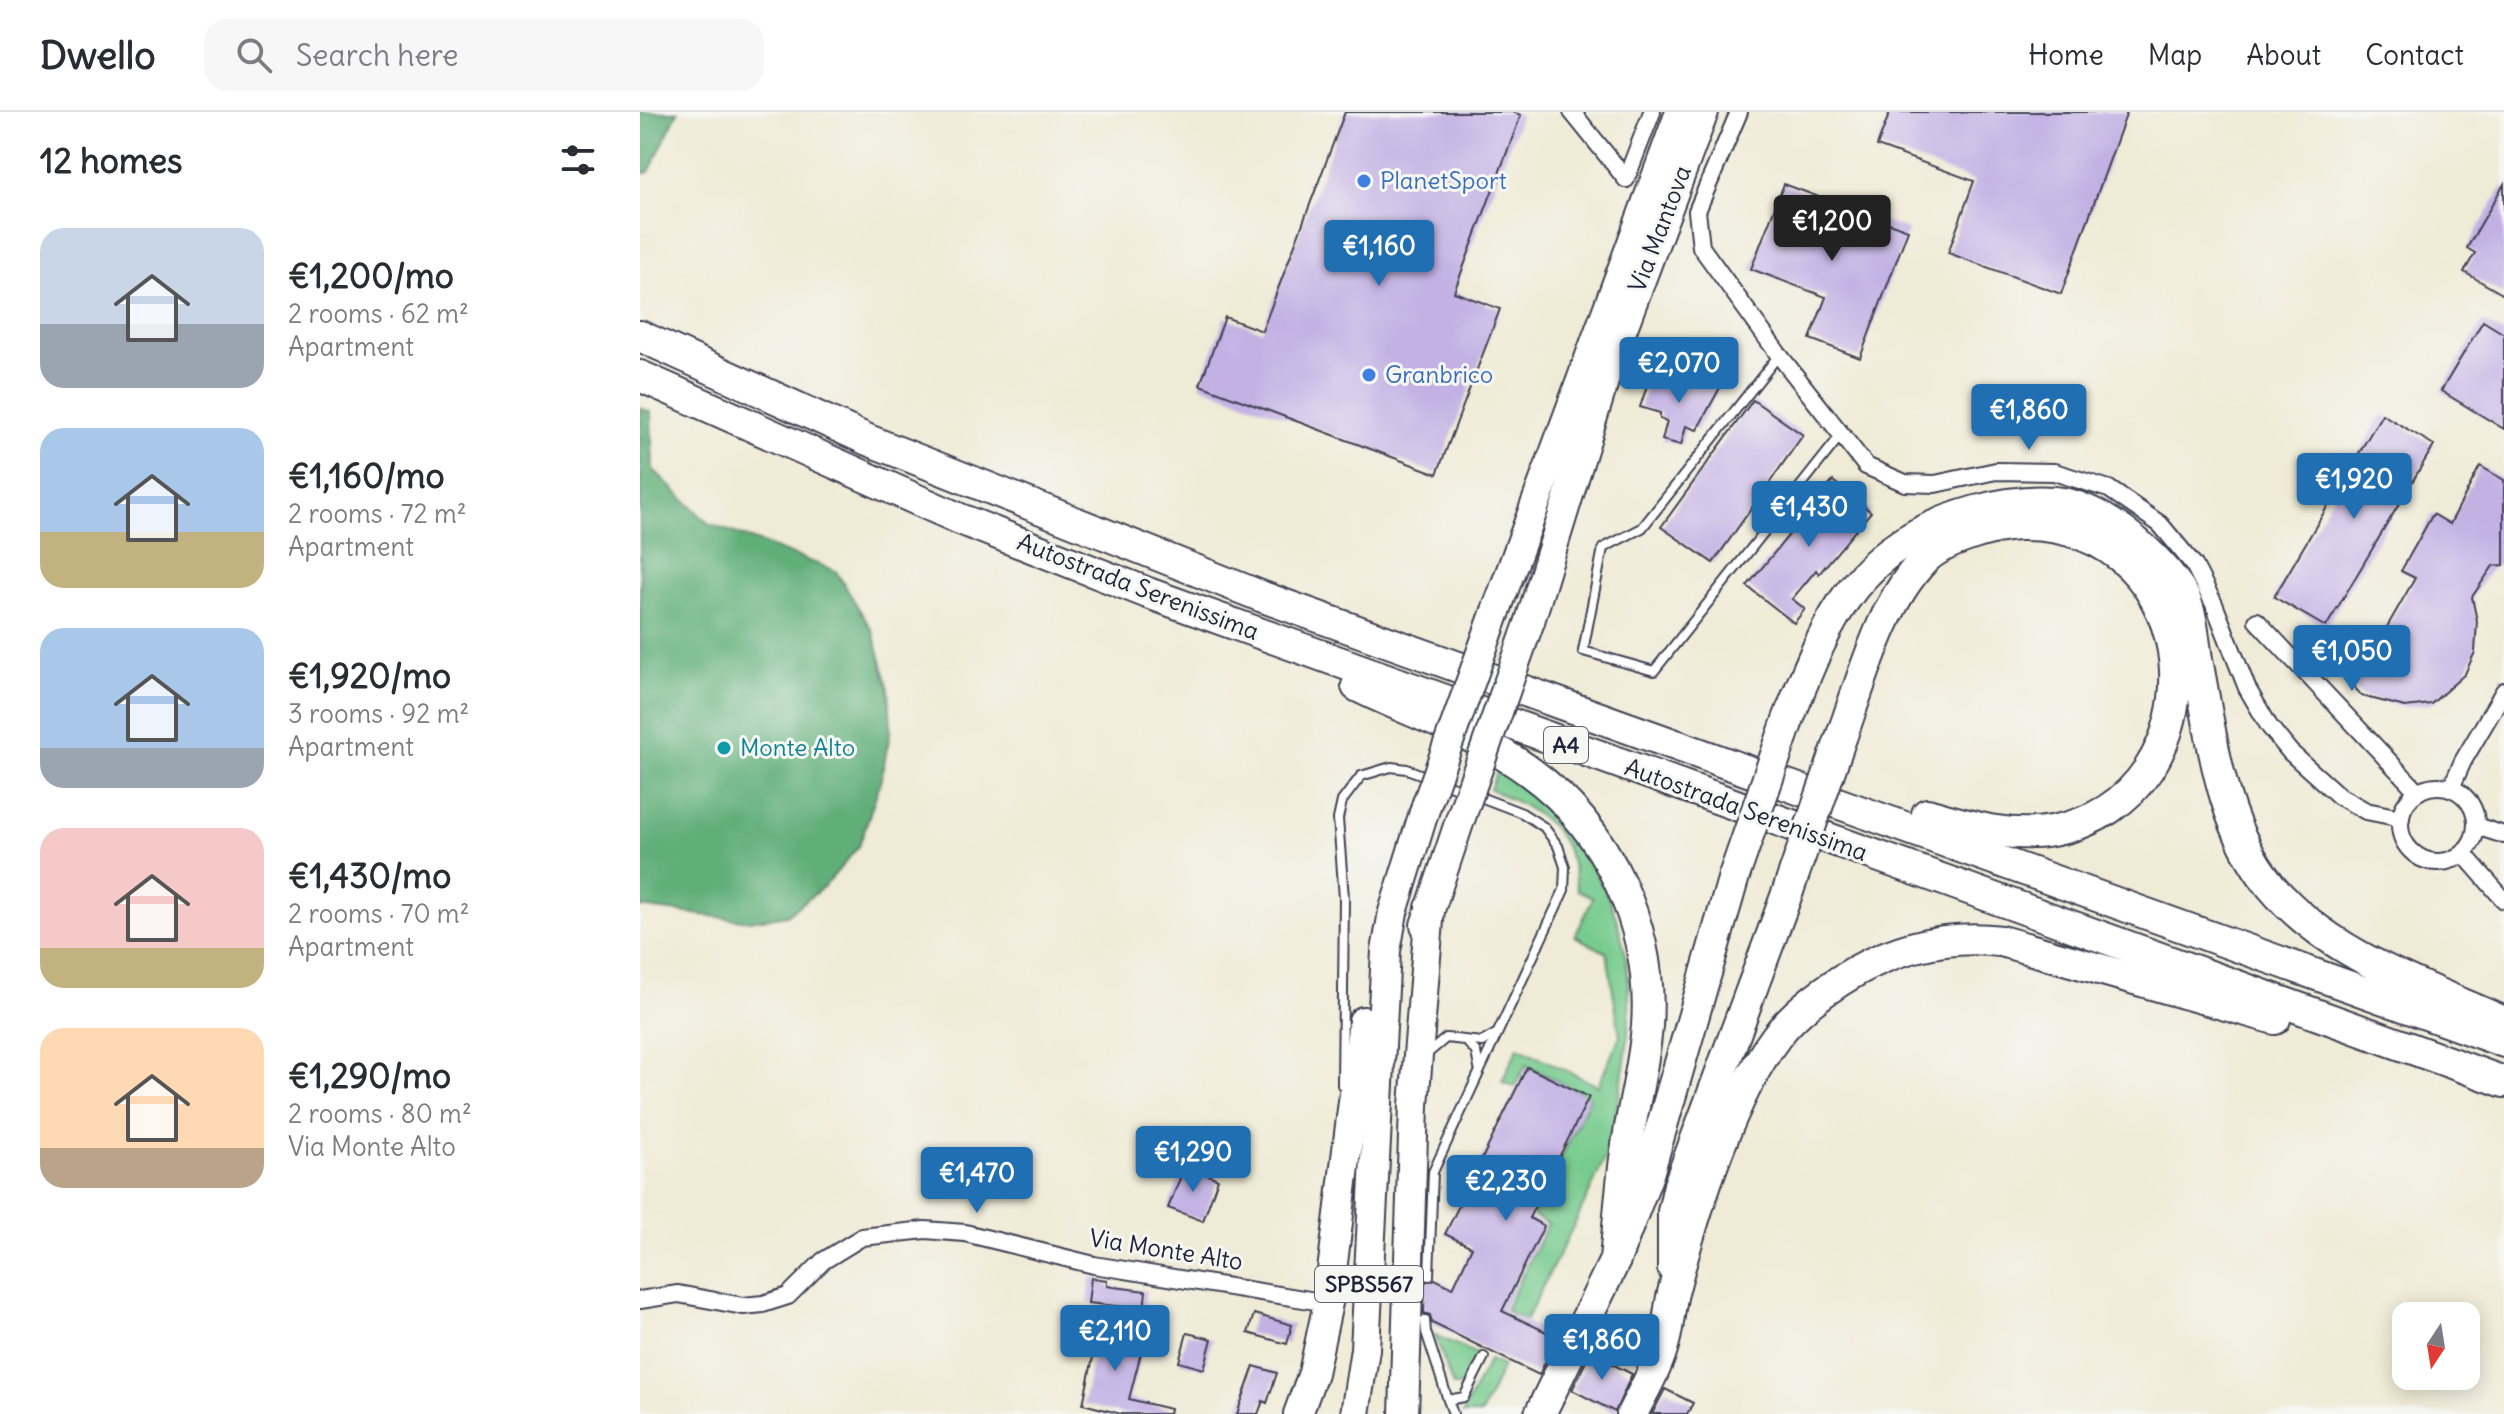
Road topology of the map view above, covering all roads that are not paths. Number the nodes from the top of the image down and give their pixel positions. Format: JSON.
{"nodes":[{"id":1,"x":1572,"y":112,"type":"edge"},
{"id":2,"x":1652,"y":112,"type":"edge"},
{"id":3,"x":1680,"y":112,"type":"edge"},
{"id":4,"x":1704,"y":112,"type":"edge"},
{"id":5,"x":1739,"y":112,"type":"edge"},
{"id":6,"x":640,"y":336,"type":"edge"},
{"id":7,"x":1779,"y":355,"type":"junction"},
{"id":8,"x":640,"y":376,"type":"edge"},
{"id":9,"x":1841,"y":435,"type":"junction"},
{"id":10,"x":2257,"y":621,"type":"dead end"},
{"id":11,"x":1229,"y":622,"type":"junction"},
{"id":12,"x":2502,"y":697,"type":"edge"},
{"id":13,"x":1744,"y":767,"type":"junction"},
{"id":14,"x":2451,"y":788,"type":"junction"},
{"id":15,"x":2418,"y":792,"type":"junction"},
{"id":16,"x":2401,"y":818,"type":"junction"},
{"id":17,"x":2476,"y":826,"type":"junction"},
{"id":18,"x":2504,"y":835,"type":"edge"},
{"id":19,"x":2463,"y":853,"type":"junction"},
{"id":20,"x":2504,"y":900,"type":"edge"},
{"id":21,"x":1430,"y":908,"type":"junction"},
{"id":22,"x":1393,"y":912,"type":"junction"},
{"id":23,"x":2504,"y":1022,"type":"edge"},
{"id":24,"x":1502,"y":1026,"type":"junction"},
{"id":25,"x":1464,"y":1040,"type":"junction"},
{"id":26,"x":2504,"y":1042,"type":"edge"},
{"id":27,"x":1477,"y":1077,"type":"junction"},
{"id":28,"x":2496,"y":1080,"type":"edge"},
{"id":29,"x":1414,"y":1105,"type":"junction"},
{"id":30,"x":1378,"y":1153,"type":"junction"},
{"id":31,"x":1342,"y":1198,"type":"junction"},
{"id":32,"x":1615,"y":1260,"type":"junction"},
{"id":33,"x":1429,"y":1276,"type":"dead end"},
{"id":34,"x":1673,"y":1290,"type":"junction"},
{"id":35,"x":640,"y":1300,"type":"edge"},
{"id":36,"x":1328,"y":1303,"type":"junction"},
{"id":37,"x":1425,"y":1320,"type":"dead end"},
{"id":38,"x":1484,"y":1357,"type":"dead end"},
{"id":39,"x":1448,"y":1400,"type":"junction"},
{"id":40,"x":1298,"y":1414,"type":"edge"},
{"id":41,"x":1355,"y":1414,"type":"edge"},
{"id":42,"x":1404,"y":1414,"type":"edge"},
{"id":43,"x":1453,"y":1414,"type":"edge"},
{"id":44,"x":1540,"y":1414,"type":"edge"},
{"id":45,"x":1632,"y":1414,"type":"edge"}],
"edges":[{"from":1,"to":2,"type":"street"},
{"from":3,"to":22,"type":"highway","name":"Via Mantova","number":"SPBS567","bridge":true},
{"from":4,"to":21,"type":"highway","name":"Via Mantova","number":"SPBS567","bridge":true},
{"from":5,"to":7,"type":"street"},
{"from":6,"to":13,"type":"highway","name":"Autostrada Serenissima","number":"A4"},
{"from":7,"to":9,"type":"street"},
{"from":7,"to":9,"type":"lane"},
{"from":8,"to":11,"type":"highway","name":"Autostrada Serenissima","number":"A4"},
{"from":9,"to":16,"type":"street"},
{"from":10,"to":15,"type":"street"},
{"from":11,"to":28,"type":"highway","name":"Autostrada Serenissima","number":"A4"},
{"from":11,"to":32,"type":"highway"},
{"from":12,"to":14,"type":"street"},
{"from":13,"to":26,"type":"highway","name":"Autostrada Serenissima","number":"A4"},
{"from":13,"to":34,"type":"highway","bridge":true},
{"from":14,"to":15,"type":"street"},
{"from":14,"to":17,"type":"street"},
{"from":15,"to":16,"type":"street"},
{"from":16,"to":19,"type":"street"},
{"from":17,"to":18,"type":"street"},
{"from":17,"to":19,"type":"street"},
{"from":19,"to":20,"type":"street"},
{"from":21,"to":29,"type":"highway"},
{"from":21,"to":30,"type":"highway","number":"SPBS567"},
{"from":22,"to":30,"type":"highway","number":"SPBS567"},
{"from":22,"to":31,"type":"highway"},
{"from":23,"to":32,"type":"highway","bridge":true},
{"from":24,"to":25,"type":"lane"},
{"from":24,"to":27,"type":"lane"},
{"from":24,"to":31,"type":"lane"},
{"from":25,"to":27,"type":"lane"},
{"from":25,"to":29,"type":"lane"},
{"from":27,"to":33,"type":"lane"},
{"from":28,"to":34,"type":"highway"},
{"from":29,"to":42,"type":"highway"},
{"from":30,"to":41,"type":"highway","number":"SPBS567"},
{"from":31,"to":36,"type":"highway"},
{"from":32,"to":44,"type":"highway"},
{"from":34,"to":45,"type":"highway"},
{"from":35,"to":36,"type":"street","name":"Via Monte Alto"},
{"from":36,"to":40,"type":"highway"},
{"from":37,"to":39,"type":"lane"},
{"from":38,"to":39,"type":"lane"},
{"from":39,"to":43,"type":"lane"}]}
